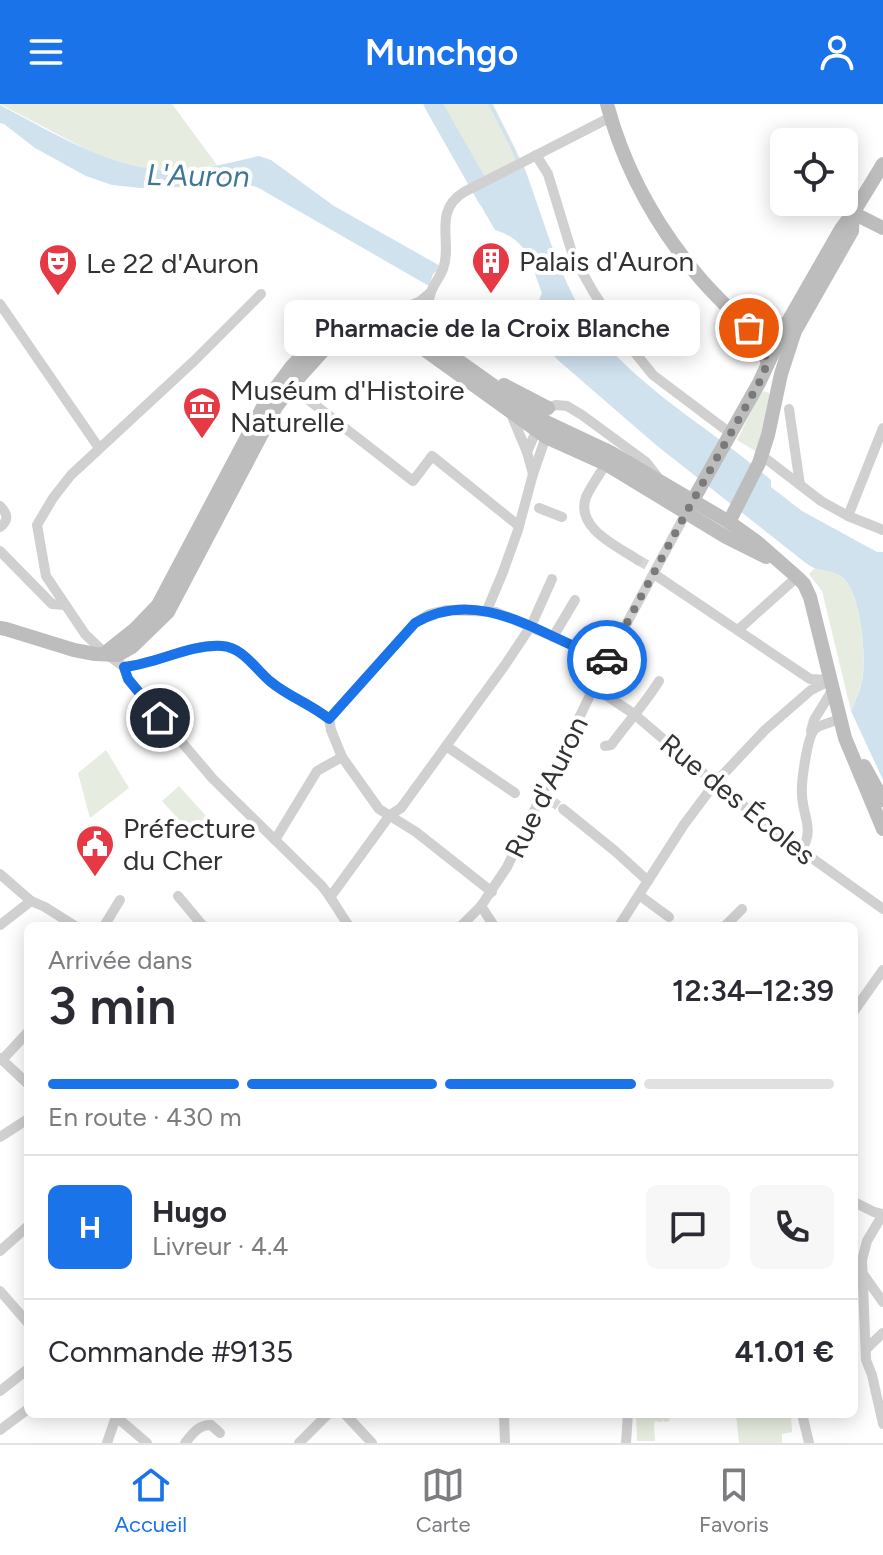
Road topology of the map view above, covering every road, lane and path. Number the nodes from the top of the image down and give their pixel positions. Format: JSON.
{"nodes":[{"id":1,"x":609,"y":110,"type":"edge"},
{"id":2,"x":536,"y":155,"type":"junction"},
{"id":3,"x":883,"y":164,"type":"edge"},
{"id":4,"x":858,"y":205,"type":"edge"},
{"id":5,"x":851,"y":216,"type":"edge"},
{"id":6,"x":858,"y":216,"type":"edge"},
{"id":7,"x":879,"y":226,"type":"edge"},
{"id":8,"x":433,"y":289,"type":"junction"},
{"id":9,"x":261,"y":294,"type":"dead end"},
{"id":10,"x":0,"y":304,"type":"edge"},
{"id":11,"x":388,"y":314,"type":"junction"},
{"id":12,"x":425,"y":337,"type":"junction"},
{"id":13,"x":773,"y":346,"type":"junction"},
{"id":14,"x":759,"y":383,"type":"junction"},
{"id":15,"x":292,"y":387,"type":"junction"},
{"id":16,"x":777,"y":392,"type":"junction"},
{"id":17,"x":789,"y":409,"type":"dead end"},
{"id":18,"x":511,"y":414,"type":"junction"},
{"id":19,"x":544,"y":424,"type":"junction"},
{"id":20,"x":883,"y":428,"type":"edge"},
{"id":21,"x":729,"y":437,"type":"junction"},
{"id":22,"x":99,"y":448,"type":"junction"},
{"id":23,"x":527,"y":452,"type":"junction"},
{"id":24,"x":760,"y":459,"type":"junction"},
{"id":25,"x":606,"y":464,"type":"junction"},
{"id":26,"x":533,"y":474,"type":"junction"},
{"id":27,"x":664,"y":484,"type":"junction"},
{"id":28,"x":800,"y":485,"type":"junction"},
{"id":29,"x":532,"y":505,"type":"junction"},
{"id":30,"x":0,"y":506,"type":"edge"},
{"id":31,"x":691,"y":511,"type":"junction"},
{"id":32,"x":732,"y":515,"type":"junction"},
{"id":33,"x":848,"y":516,"type":"junction"},
{"id":34,"x":562,"y":517,"type":"dead end"},
{"id":35,"x":519,"y":526,"type":"junction"},
{"id":36,"x":0,"y":527,"type":"edge"},
{"id":37,"x":883,"y":530,"type":"edge"},
{"id":38,"x":0,"y":551,"type":"edge"},
{"id":39,"x":638,"y":560,"type":"tunnel mouth"},
{"id":40,"x":783,"y":566,"type":"junction"},
{"id":41,"x":653,"y":570,"type":"junction"},
{"id":42,"x":797,"y":577,"type":"junction"},
{"id":43,"x":552,"y":579,"type":"dead end"},
{"id":44,"x":575,"y":600,"type":"dead end"},
{"id":45,"x":65,"y":605,"type":"junction"},
{"id":46,"x":487,"y":610,"type":"junction"},
{"id":47,"x":531,"y":626,"type":"junction"},
{"id":48,"x":0,"y":628,"type":"edge"},
{"id":49,"x":738,"y":630,"type":"junction"},
{"id":50,"x":553,"y":637,"type":"junction"},
{"id":51,"x":105,"y":653,"type":"junction"},
{"id":52,"x":607,"y":660,"type":"junction"},
{"id":53,"x":124,"y":667,"type":"junction"},
{"id":54,"x":659,"y":681,"type":"dead end"},
{"id":55,"x":832,"y":684,"type":"junction"},
{"id":56,"x":595,"y":688,"type":"junction"},
{"id":57,"x":634,"y":714,"type":"junction"},
{"id":58,"x":329,"y":719,"type":"junction"},
{"id":59,"x":840,"y":719,"type":"junction"},
{"id":60,"x":810,"y":733,"type":"junction"},
{"id":61,"x":845,"y":738,"type":"junction"},
{"id":62,"x":446,"y":746,"type":"junction"},
{"id":63,"x":605,"y":746,"type":"dead end"},
{"id":64,"x":342,"y":757,"type":"junction"},
{"id":65,"x":715,"y":783,"type":"junction"},
{"id":66,"x":515,"y":793,"type":"dead end"},
{"id":67,"x":883,"y":800,"type":"edge"},
{"id":68,"x":563,"y":809,"type":"tunnel mouth"},
{"id":69,"x":390,"y":815,"type":"junction"},
{"id":70,"x":883,"y":829,"type":"edge"},
{"id":71,"x":275,"y":840,"type":"junction"},
{"id":72,"x":801,"y":851,"type":"junction"},
{"id":73,"x":0,"y":874,"type":"edge"},
{"id":74,"x":648,"y":881,"type":"junction"},
{"id":75,"x":492,"y":892,"type":"junction"},
{"id":76,"x":639,"y":895,"type":"junction"},
{"id":77,"x":178,"y":896,"type":"dead end"},
{"id":78,"x":331,"y":896,"type":"junction"},
{"id":79,"x":120,"y":900,"type":"dead end"},
{"id":80,"x":31,"y":901,"type":"junction"},
{"id":81,"x":481,"y":906,"type":"junction"},
{"id":82,"x":742,"y":909,"type":"dead end"},
{"id":83,"x":883,"y":909,"type":"edge"},
{"id":84,"x":669,"y":917,"type":"dead end"},
{"id":85,"x":69,"y":922,"type":"edge"},
{"id":86,"x":106,"y":922,"type":"edge"},
{"id":87,"x":200,"y":922,"type":"edge"},
{"id":88,"x":346,"y":922,"type":"edge"},
{"id":89,"x":465,"y":922,"type":"edge"},
{"id":90,"x":491,"y":922,"type":"edge"},
{"id":91,"x":622,"y":922,"type":"edge"},
{"id":92,"x":729,"y":922,"type":"edge"},
{"id":93,"x":0,"y":925,"type":"edge"},
{"id":94,"x":883,"y":970,"type":"edge"},
{"id":95,"x":858,"y":1005,"type":"edge"},
{"id":96,"x":24,"y":1037,"type":"edge"},
{"id":97,"x":2,"y":1062,"type":"edge"},
{"id":98,"x":24,"y":1081,"type":"edge"},
{"id":99,"x":24,"y":1122,"type":"edge"},
{"id":100,"x":0,"y":1137,"type":"edge"},
{"id":101,"x":858,"y":1204,"type":"edge"},
{"id":102,"x":883,"y":1214,"type":"edge"},
{"id":103,"x":24,"y":1230,"type":"edge"},
{"id":104,"x":0,"y":1251,"type":"edge"},
{"id":105,"x":862,"y":1273,"type":"junction"},
{"id":106,"x":0,"y":1291,"type":"edge"},
{"id":107,"x":883,"y":1302,"type":"edge"},
{"id":108,"x":24,"y":1318,"type":"edge"},
{"id":109,"x":883,"y":1333,"type":"edge"},
{"id":110,"x":866,"y":1355,"type":"junction"},
{"id":111,"x":858,"y":1359,"type":"edge"},
{"id":112,"x":24,"y":1372,"type":"edge"},
{"id":113,"x":0,"y":1391,"type":"edge"},
{"id":114,"x":24,"y":1412,"type":"edge"},
{"id":115,"x":114,"y":1418,"type":"edge"},
{"id":116,"x":118,"y":1418,"type":"edge"},
{"id":117,"x":324,"y":1418,"type":"edge"},
{"id":118,"x":349,"y":1418,"type":"edge"},
{"id":119,"x":504,"y":1418,"type":"edge"},
{"id":120,"x":628,"y":1418,"type":"edge"},
{"id":121,"x":803,"y":1418,"type":"edge"},
{"id":122,"x":883,"y":1424,"type":"edge"},
{"id":123,"x":0,"y":1430,"type":"edge"},
{"id":124,"x":220,"y":1433,"type":"dead end"},
{"id":125,"x":107,"y":1443,"type":"edge"},
{"id":126,"x":147,"y":1443,"type":"edge"},
{"id":127,"x":185,"y":1443,"type":"edge"},
{"id":128,"x":299,"y":1443,"type":"edge"},
{"id":129,"x":372,"y":1443,"type":"edge"},
{"id":130,"x":505,"y":1443,"type":"edge"},
{"id":131,"x":626,"y":1443,"type":"edge"},
{"id":132,"x":809,"y":1443,"type":"edge"}],
"edges":[{"from":1,"to":2,"type":"street"},
{"from":1,"to":13,"type":"main road"},
{"from":2,"to":8,"type":"street"},
{"from":2,"to":21,"type":"street"},
{"from":3,"to":4,"type":"main road"},
{"from":5,"to":13,"type":"main road"},
{"from":6,"to":7,"type":"main road"},
{"from":8,"to":11,"type":"street"},
{"from":8,"to":12,"type":"street"},
{"from":9,"to":22,"type":"street"},
{"from":10,"to":22,"type":"street"},
{"from":11,"to":12,"type":"main road"},
{"from":11,"to":51,"type":"main road"},
{"from":12,"to":19,"type":"main road"},
{"from":13,"to":14,"type":"main road"},
{"from":13,"to":16,"type":"main road"},
{"from":14,"to":16,"type":"main road"},
{"from":14,"to":21,"type":"main road"},
{"from":15,"to":18,"type":"main road"},
{"from":15,"to":35,"type":"street"},
{"from":15,"to":51,"type":"main road"},
{"from":16,"to":24,"type":"main road"},
{"from":17,"to":28,"type":"street"},
{"from":18,"to":19,"type":"main road"},
{"from":18,"to":23,"type":"street"},
{"from":19,"to":23,"type":"street"},
{"from":19,"to":25,"type":"main road"},
{"from":19,"to":26,"type":"street"},
{"from":19,"to":27,"type":"main road"},
{"from":19,"to":27,"type":"street"},
{"from":20,"to":33,"type":"street"},
{"from":21,"to":31,"type":"main road"},
{"from":22,"to":45,"type":"street"},
{"from":23,"to":26,"type":"street"},
{"from":24,"to":28,"type":"street"},
{"from":24,"to":32,"type":"main road"},
{"from":25,"to":31,"type":"main road"},
{"from":25,"to":39,"type":"street"},
{"from":26,"to":29,"type":"street"},
{"from":27,"to":31,"type":"main road"},
{"from":28,"to":33,"type":"street"},
{"from":29,"to":34,"type":"street"},
{"from":29,"to":35,"type":"street"},
{"from":30,"to":36,"type":"street"},
{"from":31,"to":32,"type":"main road"},
{"from":31,"to":40,"type":"main road"},
{"from":31,"to":41,"type":"street","name":"Rue d'Auron"},
{"from":32,"to":40,"type":"main road"},
{"from":33,"to":37,"type":"street"},
{"from":35,"to":46,"type":"street"},
{"from":38,"to":45,"type":"street"},
{"from":40,"to":42,"type":"main road"},
{"from":41,"to":49,"type":"street"},
{"from":41,"to":52,"type":"street","name":"Rue d'Auron"},
{"from":42,"to":49,"type":"street"},
{"from":42,"to":55,"type":"main road"},
{"from":43,"to":47,"type":"street"},
{"from":44,"to":50,"type":"street"},
{"from":45,"to":51,"type":"street"},
{"from":46,"to":47,"type":"street"},
{"from":46,"to":58,"type":"street"},
{"from":47,"to":50,"type":"street"},
{"from":47,"to":62,"type":"street"},
{"from":48,"to":51,"type":"main road"},
{"from":49,"to":55,"type":"street"},
{"from":50,"to":52,"type":"street"},
{"from":51,"to":53,"type":"street"},
{"from":52,"to":56,"type":"street","name":"Rue d'Auron"},
{"from":53,"to":58,"type":"street"},
{"from":53,"to":71,"type":"street"},
{"from":54,"to":57,"type":"street"},
{"from":55,"to":59,"type":"main road"},
{"from":55,"to":60,"type":"street"},
{"from":55,"to":65,"type":"street"},
{"from":56,"to":57,"type":"street","name":"Rue des Écoles"},
{"from":56,"to":75,"type":"street","name":"Rue d'Auron"},
{"from":57,"to":63,"type":"street"},
{"from":57,"to":65,"type":"street","name":"Rue des Écoles"},
{"from":58,"to":64,"type":"street"},
{"from":59,"to":60,"type":"street"},
{"from":59,"to":61,"type":"main road"},
{"from":60,"to":72,"type":"street"},
{"from":61,"to":67,"type":"main road"},
{"from":61,"to":70,"type":"main road"},
{"from":62,"to":66,"type":"street"},
{"from":62,"to":69,"type":"street"},
{"from":64,"to":69,"type":"street"},
{"from":64,"to":71,"type":"street"},
{"from":65,"to":72,"type":"street","name":"Rue des Écoles"},
{"from":65,"to":74,"type":"street"},
{"from":68,"to":74,"type":"street"},
{"from":69,"to":75,"type":"street"},
{"from":69,"to":78,"type":"street"},
{"from":71,"to":78,"type":"street"},
{"from":72,"to":83,"type":"street","name":"Rue des Écoles"},
{"from":73,"to":80,"type":"street"},
{"from":74,"to":76,"type":"street"},
{"from":75,"to":81,"type":"street","name":"Rue d'Auron"},
{"from":76,"to":84,"type":"street"},
{"from":76,"to":91,"type":"street"},
{"from":77,"to":87,"type":"street"},
{"from":78,"to":88,"type":"street"},
{"from":79,"to":86,"type":"street"},
{"from":80,"to":85,"type":"street"},
{"from":80,"to":93,"type":"street"},
{"from":81,"to":89,"type":"street","name":"Rue d'Auron"},
{"from":81,"to":90,"type":"street"},
{"from":82,"to":92,"type":"street"},
{"from":94,"to":95,"type":"street"},
{"from":96,"to":97,"type":"street"},
{"from":97,"to":98,"type":"street"},
{"from":99,"to":100,"type":"street"},
{"from":101,"to":102,"type":"street"},
{"from":102,"to":105,"type":"street"},
{"from":103,"to":104,"type":"street"},
{"from":105,"to":107,"type":"street"},
{"from":105,"to":110,"type":"street"},
{"from":106,"to":108,"type":"street"},
{"from":109,"to":110,"type":"street"},
{"from":110,"to":111,"type":"street"},
{"from":110,"to":122,"type":"street"},
{"from":112,"to":113,"type":"street"},
{"from":114,"to":123,"type":"street"},
{"from":115,"to":125,"type":"street"},
{"from":116,"to":126,"type":"street"},
{"from":117,"to":128,"type":"street"},
{"from":118,"to":129,"type":"street"},
{"from":119,"to":130,"type":"street"},
{"from":120,"to":131,"type":"street"},
{"from":121,"to":132,"type":"street"},
{"from":124,"to":127,"type":"street"}]}
